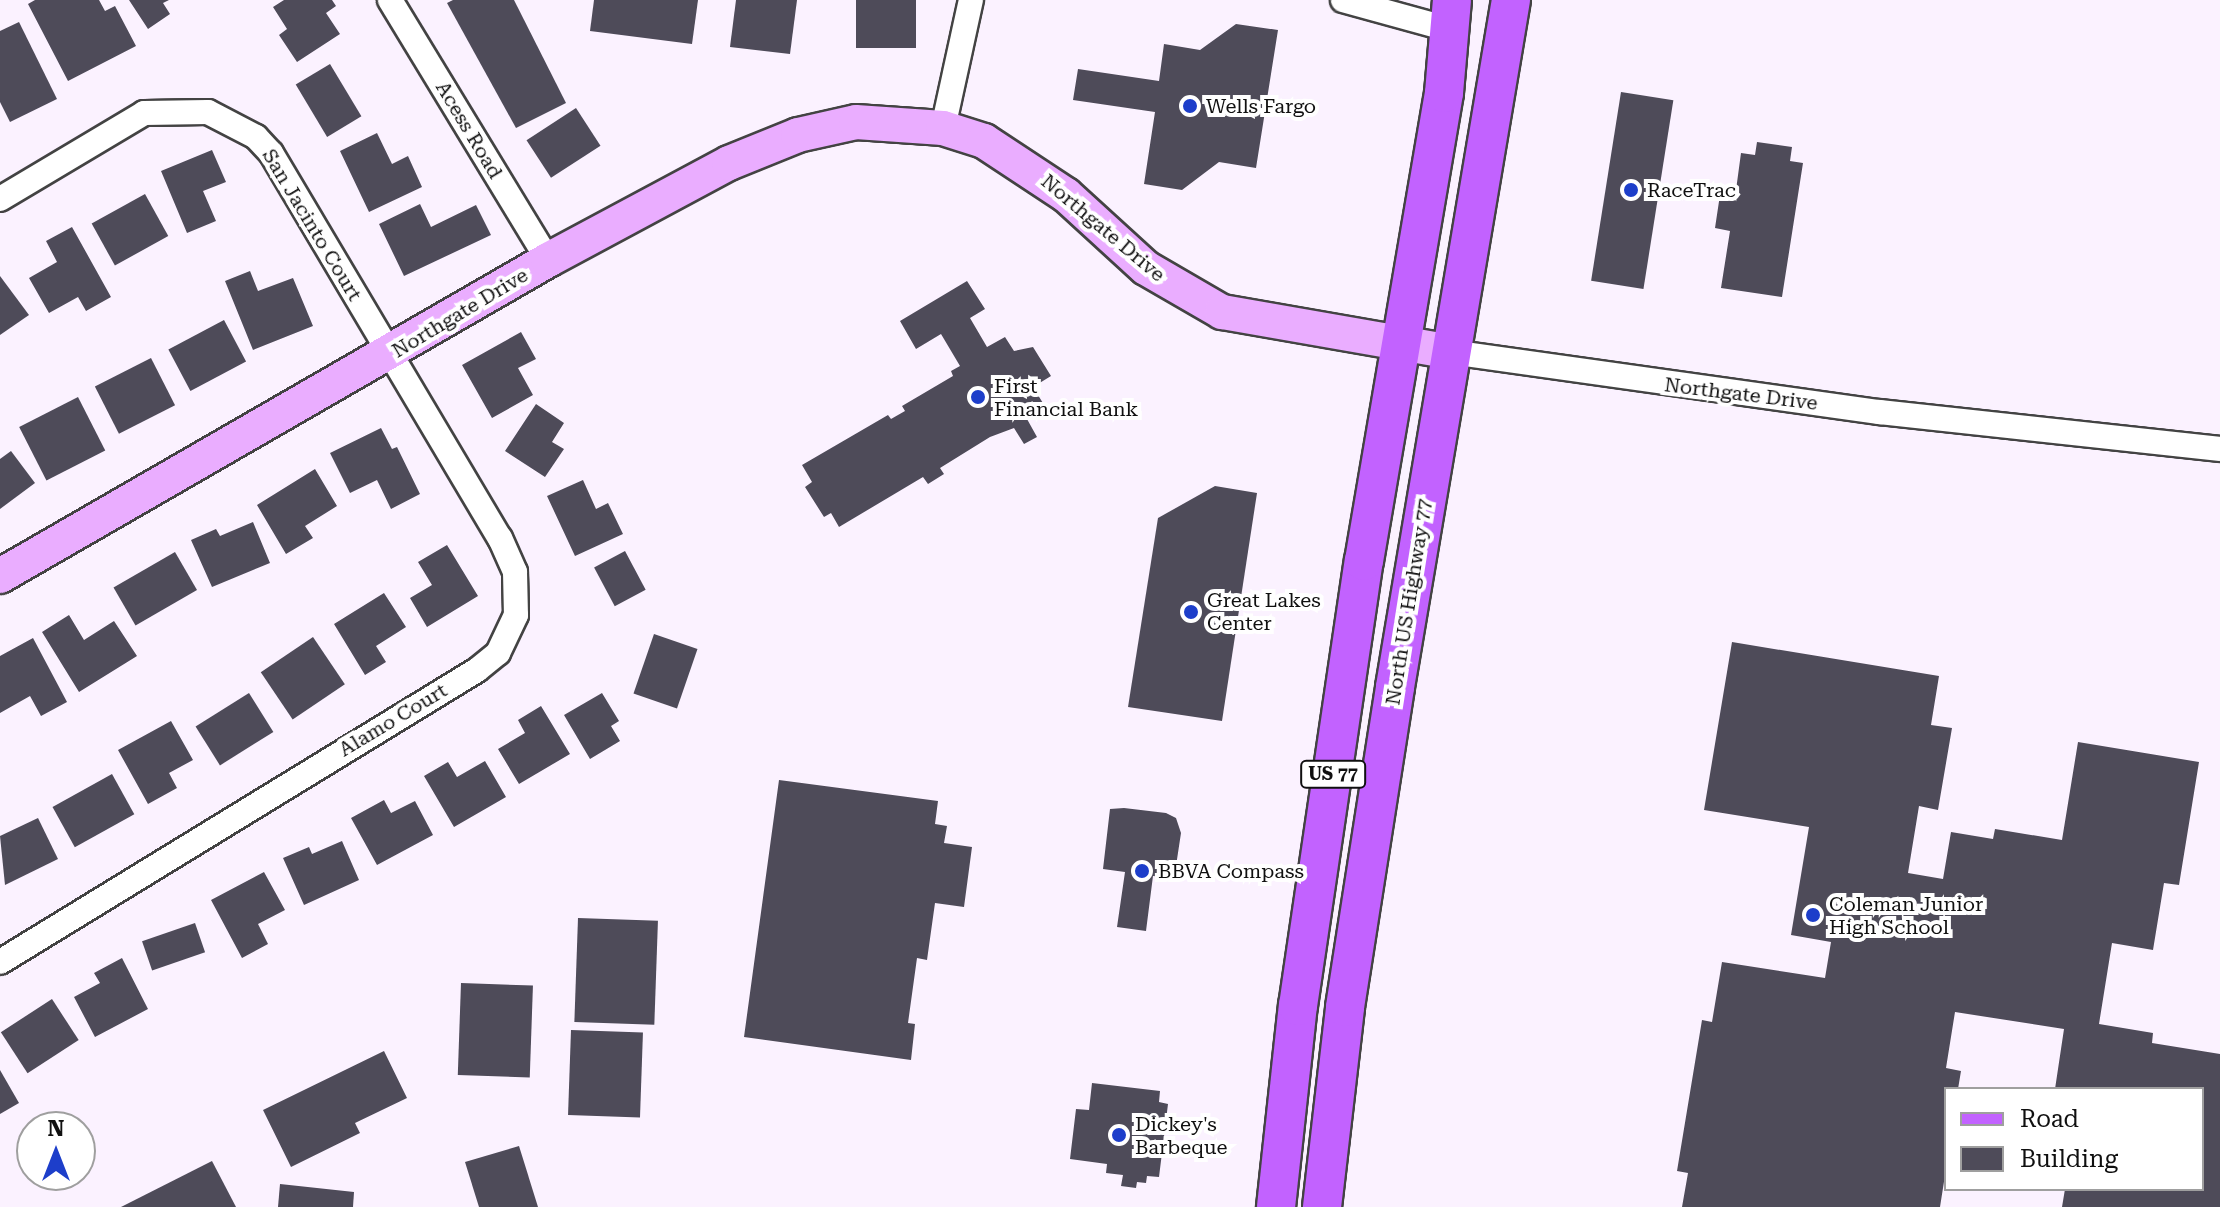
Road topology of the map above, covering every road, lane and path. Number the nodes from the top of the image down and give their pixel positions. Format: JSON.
{"nodes":[{"id":1,"x":390,"y":0,"type":"edge"},
{"id":2,"x":971,"y":0,"type":"edge"},
{"id":3,"x":1343,"y":0,"type":"edge"},
{"id":4,"x":1511,"y":0,"type":"edge"},
{"id":5,"x":1450,"y":15,"type":"edge"},
{"id":6,"x":943,"y":128,"type":"junction"},
{"id":7,"x":0,"y":199,"type":"edge"},
{"id":8,"x":548,"y":260,"type":"junction"},
{"id":9,"x":1405,"y":343,"type":"junction"},
{"id":10,"x":1451,"y":352,"type":"junction"},
{"id":11,"x":390,"y":354,"type":"junction"},
{"id":12,"x":2220,"y":449,"type":"edge"},
{"id":13,"x":0,"y":576,"type":"edge"},
{"id":14,"x":0,"y":962,"type":"edge"},
{"id":15,"x":1276,"y":1207,"type":"edge"},
{"id":16,"x":1322,"y":1207,"type":"edge"}],
"edges":[{"from":1,"to":8,"type":"street","name":"Acess Road"},
{"from":2,"to":6,"type":"street"},
{"from":3,"to":5,"type":"street"},
{"from":4,"to":10,"type":"main road","name":"North US Highway 77","number":"US 77"},
{"from":5,"to":9,"type":"main road","number":"US 77"},
{"from":6,"to":8,"type":"street","name":"Northgate Drive"},
{"from":6,"to":9,"type":"street","name":"Northgate Drive"},
{"from":7,"to":11,"type":"street","name":"San Jacinto Court"},
{"from":8,"to":11,"type":"street","name":"Northgate Drive"},
{"from":9,"to":10,"type":"street","name":"Northgate Drive"},
{"from":9,"to":15,"type":"main road","number":"US 77"},
{"from":10,"to":12,"type":"street","name":"Northgate Drive"},
{"from":10,"to":16,"type":"main road","name":"North US Highway 77","number":"US 77"},
{"from":11,"to":13,"type":"street","name":"Northgate Drive"},
{"from":11,"to":14,"type":"street","name":"Alamo Court"}]}
